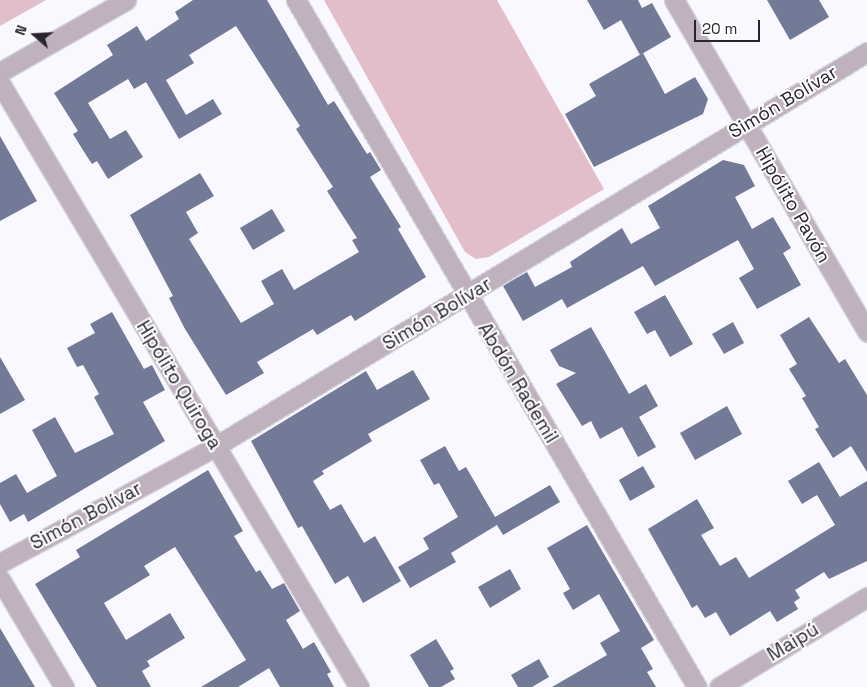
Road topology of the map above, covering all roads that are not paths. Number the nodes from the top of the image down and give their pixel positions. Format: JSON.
{"nodes":[{"id":1,"x":126,"y":0,"type":"edge"},
{"id":2,"x":296,"y":0,"type":"edge"},
{"id":3,"x":674,"y":0,"type":"edge"},
{"id":4,"x":867,"y":52,"type":"edge"},
{"id":5,"x":0,"y":72,"type":"edge"},
{"id":6,"x":0,"y":84,"type":"edge"},
{"id":7,"x":746,"y":124,"type":"junction"},
{"id":8,"x":467,"y":297,"type":"junction"},
{"id":9,"x":867,"y":332,"type":"edge"},
{"id":10,"x":216,"y":446,"type":"junction"},
{"id":11,"x":0,"y":563,"type":"edge"},
{"id":12,"x":0,"y":579,"type":"edge"},
{"id":13,"x":867,"y":597,"type":"edge"},
{"id":14,"x":64,"y":687,"type":"edge"},
{"id":15,"x":359,"y":687,"type":"edge"},
{"id":16,"x":697,"y":687,"type":"edge"},
{"id":17,"x":719,"y":687,"type":"edge"}],
"edges":[{"from":1,"to":5,"type":"street"},
{"from":2,"to":8,"type":"street","name":"Abdón Rademil"},
{"from":3,"to":7,"type":"street","name":"Hipólito Pavón"},
{"from":4,"to":7,"type":"street","name":"Simón Bolívar"},
{"from":6,"to":10,"type":"street","name":"Hipólito Quiroga"},
{"from":7,"to":8,"type":"street","name":"Simón Bolívar"},
{"from":7,"to":9,"type":"street","name":"Hipólito Pavón"},
{"from":8,"to":10,"type":"street","name":"Simón Bolívar"},
{"from":8,"to":16,"type":"street","name":"Abdón Rademil"},
{"from":10,"to":11,"type":"street","name":"Simón Bolívar"},
{"from":10,"to":15,"type":"street","name":"Hipólito Quiroga"},
{"from":12,"to":14,"type":"street"},
{"from":13,"to":17,"type":"street","name":"Maipú"}]}
